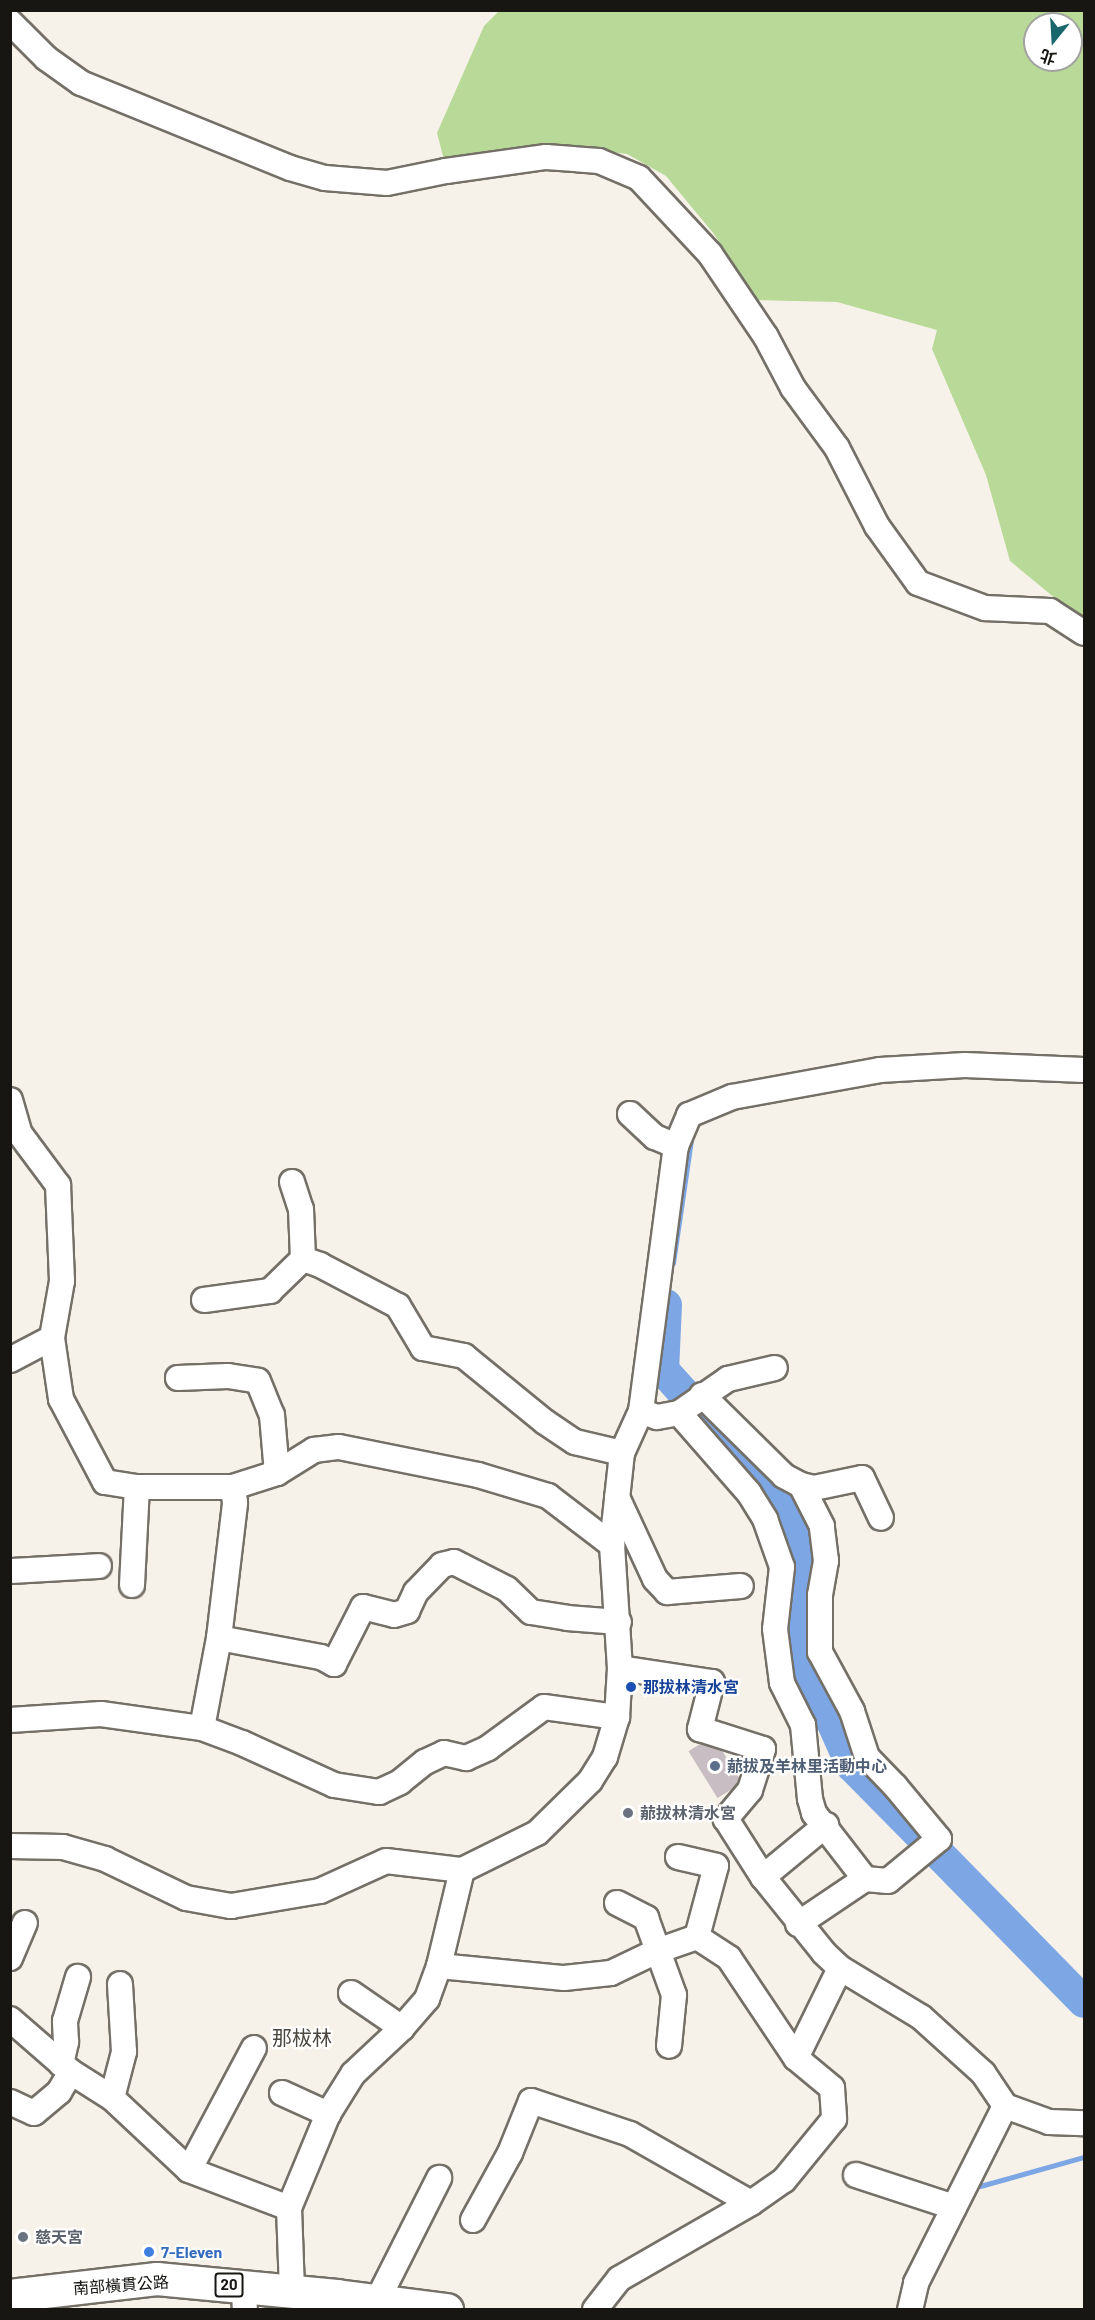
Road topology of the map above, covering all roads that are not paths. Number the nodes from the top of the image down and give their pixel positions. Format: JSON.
{"nodes":[{"id":1,"x":10,"y":22,"type":"edge"},
{"id":2,"x":1084,"y":633,"type":"edge"},
{"id":3,"x":1084,"y":1070,"type":"edge"},
{"id":4,"x":10,"y":1100,"type":"edge"},
{"id":5,"x":630,"y":1114,"type":"dead end"},
{"id":6,"x":15,"y":1137,"type":"edge"},
{"id":7,"x":676,"y":1146,"type":"junction"},
{"id":8,"x":292,"y":1182,"type":"dead end"},
{"id":9,"x":303,"y":1259,"type":"junction"},
{"id":10,"x":204,"y":1300,"type":"dead end"},
{"id":11,"x":52,"y":1338,"type":"junction"},
{"id":12,"x":10,"y":1360,"type":"edge"},
{"id":13,"x":775,"y":1368,"type":"dead end"},
{"id":14,"x":178,"y":1378,"type":"dead end"},
{"id":15,"x":702,"y":1395,"type":"junction"},
{"id":16,"x":641,"y":1411,"type":"junction"},
{"id":17,"x":679,"y":1413,"type":"junction"},
{"id":18,"x":622,"y":1453,"type":"junction"},
{"id":19,"x":277,"y":1473,"type":"junction"},
{"id":20,"x":801,"y":1485,"type":"junction"},
{"id":21,"x":137,"y":1487,"type":"junction"},
{"id":22,"x":233,"y":1487,"type":"junction"},
{"id":23,"x":616,"y":1497,"type":"junction"},
{"id":24,"x":881,"y":1518,"type":"dead end"},
{"id":25,"x":612,"y":1545,"type":"junction"},
{"id":26,"x":99,"y":1566,"type":"dead end"},
{"id":27,"x":10,"y":1571,"type":"edge"},
{"id":28,"x":132,"y":1585,"type":"dead end"},
{"id":29,"x":741,"y":1586,"type":"dead end"},
{"id":30,"x":619,"y":1622,"type":"junction"},
{"id":31,"x":219,"y":1638,"type":"junction"},
{"id":32,"x":620,"y":1668,"type":"junction"},
{"id":33,"x":617,"y":1717,"type":"junction"},
{"id":34,"x":10,"y":1720,"type":"edge"},
{"id":35,"x":202,"y":1728,"type":"junction"},
{"id":36,"x":826,"y":1825,"type":"junction"},
{"id":37,"x":10,"y":1846,"type":"edge"},
{"id":38,"x":678,"y":1857,"type":"dead end"},
{"id":39,"x":462,"y":1870,"type":"junction"},
{"id":40,"x":762,"y":1877,"type":"junction"},
{"id":41,"x":865,"y":1879,"type":"junction"},
{"id":42,"x":617,"y":1904,"type":"dead end"},
{"id":43,"x":25,"y":1923,"type":"dead end"},
{"id":44,"x":798,"y":1924,"type":"junction"},
{"id":45,"x":697,"y":1938,"type":"junction"},
{"id":46,"x":657,"y":1951,"type":"junction"},
{"id":47,"x":10,"y":1958,"type":"edge"},
{"id":48,"x":439,"y":1966,"type":"junction"},
{"id":49,"x":840,"y":1968,"type":"junction"},
{"id":50,"x":78,"y":1977,"type":"dead end"},
{"id":51,"x":120,"y":1983,"type":"dead end"},
{"id":52,"x":351,"y":1993,"type":"dead end"},
{"id":53,"x":10,"y":2019,"type":"edge"},
{"id":54,"x":402,"y":2028,"type":"junction"},
{"id":55,"x":669,"y":2046,"type":"dead end"},
{"id":56,"x":254,"y":2048,"type":"dead end"},
{"id":57,"x":796,"y":2058,"type":"junction"},
{"id":58,"x":66,"y":2068,"type":"junction"},
{"id":59,"x":282,"y":2093,"type":"dead end"},
{"id":60,"x":112,"y":2098,"type":"junction"},
{"id":61,"x":10,"y":2102,"type":"edge"},
{"id":62,"x":1005,"y":2106,"type":"junction"},
{"id":63,"x":328,"y":2114,"type":"junction"},
{"id":64,"x":1084,"y":2123,"type":"edge"},
{"id":65,"x":189,"y":2170,"type":"junction"},
{"id":66,"x":856,"y":2175,"type":"dead end"},
{"id":67,"x":439,"y":2178,"type":"dead end"},
{"id":68,"x":751,"y":2203,"type":"junction"},
{"id":69,"x":954,"y":2207,"type":"junction"},
{"id":70,"x":289,"y":2208,"type":"junction"},
{"id":71,"x":473,"y":2220,"type":"dead end"},
{"id":72,"x":292,"y":2291,"type":"junction"},
{"id":73,"x":244,"y":2298,"type":"edge"},
{"id":74,"x":29,"y":2299,"type":"edge"},
{"id":75,"x":377,"y":2301,"type":"junction"},
{"id":76,"x":338,"y":2303,"type":"edge"},
{"id":77,"x":447,"y":2310,"type":"edge"},
{"id":78,"x":595,"y":2310,"type":"edge"},
{"id":79,"x":910,"y":2310,"type":"edge"}],
"edges":[{"from":1,"to":2,"type":"street"},
{"from":3,"to":7,"type":"street"},
{"from":4,"to":6,"type":"street"},
{"from":5,"to":7,"type":"street"},
{"from":6,"to":11,"type":"street"},
{"from":7,"to":16,"type":"street"},
{"from":8,"to":9,"type":"street"},
{"from":9,"to":10,"type":"street"},
{"from":9,"to":18,"type":"street"},
{"from":11,"to":12,"type":"street"},
{"from":11,"to":21,"type":"street"},
{"from":13,"to":15,"type":"street"},
{"from":14,"to":19,"type":"street"},
{"from":15,"to":17,"type":"street"},
{"from":15,"to":20,"type":"street"},
{"from":16,"to":17,"type":"street"},
{"from":16,"to":18,"type":"street"},
{"from":17,"to":36,"type":"street"},
{"from":18,"to":23,"type":"street"},
{"from":19,"to":22,"type":"street"},
{"from":19,"to":25,"type":"street"},
{"from":20,"to":24,"type":"street"},
{"from":20,"to":41,"type":"street"},
{"from":21,"to":22,"type":"street"},
{"from":21,"to":28,"type":"street"},
{"from":22,"to":31,"type":"street"},
{"from":23,"to":25,"type":"street"},
{"from":23,"to":29,"type":"street"},
{"from":25,"to":30,"type":"street"},
{"from":26,"to":27,"type":"street"},
{"from":30,"to":31,"type":"street"},
{"from":30,"to":32,"type":"street"},
{"from":31,"to":35,"type":"street"},
{"from":32,"to":33,"type":"street"},
{"from":32,"to":40,"type":"street"},
{"from":33,"to":35,"type":"street"},
{"from":33,"to":39,"type":"street"},
{"from":34,"to":35,"type":"street"},
{"from":36,"to":40,"type":"street"},
{"from":36,"to":41,"type":"street"},
{"from":37,"to":39,"type":"street"},
{"from":38,"to":45,"type":"street"},
{"from":39,"to":48,"type":"street"},
{"from":40,"to":44,"type":"street"},
{"from":41,"to":44,"type":"street"},
{"from":42,"to":46,"type":"street"},
{"from":43,"to":47,"type":"street"},
{"from":44,"to":49,"type":"street"},
{"from":45,"to":46,"type":"street"},
{"from":45,"to":57,"type":"street"},
{"from":46,"to":48,"type":"street"},
{"from":46,"to":55,"type":"street"},
{"from":48,"to":54,"type":"street"},
{"from":49,"to":57,"type":"street"},
{"from":49,"to":62,"type":"street"},
{"from":50,"to":58,"type":"street"},
{"from":51,"to":60,"type":"street"},
{"from":52,"to":54,"type":"street"},
{"from":53,"to":58,"type":"street"},
{"from":54,"to":63,"type":"street"},
{"from":56,"to":65,"type":"street"},
{"from":57,"to":68,"type":"street"},
{"from":58,"to":60,"type":"street"},
{"from":58,"to":61,"type":"street"},
{"from":59,"to":63,"type":"street"},
{"from":60,"to":65,"type":"street"},
{"from":62,"to":64,"type":"street"},
{"from":62,"to":69,"type":"street"},
{"from":63,"to":70,"type":"street"},
{"from":65,"to":70,"type":"street"},
{"from":66,"to":69,"type":"street"},
{"from":67,"to":75,"type":"street"},
{"from":68,"to":71,"type":"street"},
{"from":68,"to":78,"type":"street"},
{"from":69,"to":79,"type":"street"},
{"from":70,"to":72,"type":"street"},
{"from":72,"to":73,"type":"main road","name":"南部橫貫公路","number":"20"},
{"from":72,"to":76,"type":"main road","name":"南部橫貫公路","number":"20"},
{"from":73,"to":74,"type":"main road","name":"南部橫貫公路","number":"20"},
{"from":75,"to":76,"type":"main road","name":"南部橫貫公路","number":"20"},
{"from":75,"to":77,"type":"main road","name":"南部橫貫公路","number":"20"}]}
